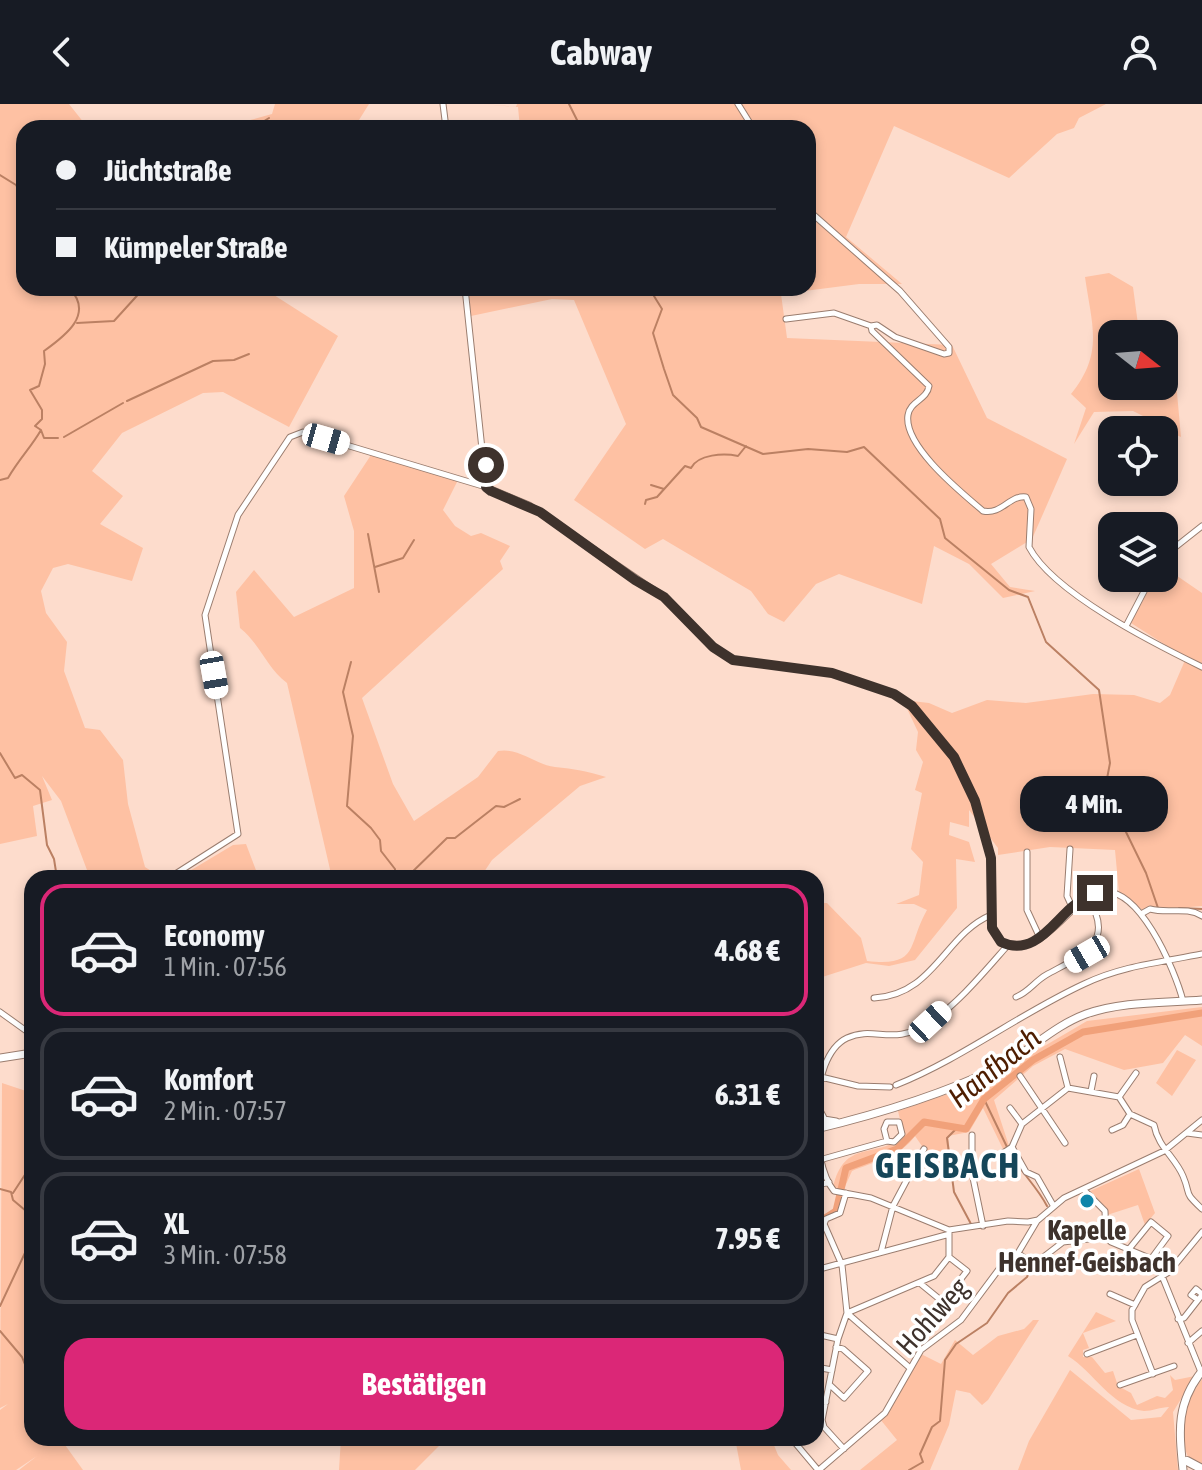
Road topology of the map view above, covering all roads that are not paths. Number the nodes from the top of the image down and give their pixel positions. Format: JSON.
{"nodes":[{"id":1,"x":816,"y":217,"type":"edge"},
{"id":2,"x":466,"y":296,"type":"edge"},
{"id":3,"x":786,"y":319,"type":"dead end"},
{"id":4,"x":871,"y":326,"type":"junction"},
{"id":5,"x":486,"y":487,"type":"junction"},
{"id":6,"x":1202,"y":526,"type":"edge"},
{"id":7,"x":1178,"y":545,"type":"edge"},
{"id":8,"x":1144,"y":592,"type":"edge"},
{"id":9,"x":1126,"y":626,"type":"junction"},
{"id":10,"x":1202,"y":667,"type":"edge"},
{"id":11,"x":1070,"y":849,"type":"dead end"},
{"id":12,"x":1027,"y":852,"type":"dead end"},
{"id":13,"x":182,"y":870,"type":"edge"},
{"id":14,"x":1088,"y":899,"type":"junction"},
{"id":15,"x":1072,"y":907,"type":"junction"},
{"id":16,"x":1141,"y":914,"type":"junction"},
{"id":17,"x":991,"y":915,"type":"junction"},
{"id":18,"x":1202,"y":916,"type":"edge"},
{"id":19,"x":980,"y":921,"type":"junction"},
{"id":20,"x":992,"y":923,"type":"junction"},
{"id":21,"x":1040,"y":938,"type":"junction"},
{"id":22,"x":1001,"y":942,"type":"junction"},
{"id":23,"x":1008,"y":945,"type":"junction"},
{"id":24,"x":1202,"y":954,"type":"edge"},
{"id":25,"x":998,"y":955,"type":"junction"},
{"id":26,"x":1169,"y":960,"type":"junction"},
{"id":27,"x":1016,"y":997,"type":"dead end"},
{"id":28,"x":874,"y":998,"type":"dead end"},
{"id":29,"x":1202,"y":1000,"type":"edge"},
{"id":30,"x":1183,"y":1001,"type":"junction"},
{"id":31,"x":0,"y":1012,"type":"edge"},
{"id":32,"x":24,"y":1029,"type":"edge"},
{"id":33,"x":24,"y":1054,"type":"edge"},
{"id":34,"x":1060,"y":1057,"type":"dead end"},
{"id":35,"x":0,"y":1058,"type":"edge"},
{"id":36,"x":824,"y":1068,"type":"edge"},
{"id":37,"x":1136,"y":1073,"type":"dead end"},
{"id":38,"x":1020,"y":1076,"type":"dead end"},
{"id":39,"x":1094,"y":1076,"type":"dead end"},
{"id":40,"x":824,"y":1078,"type":"edge"},
{"id":41,"x":1068,"y":1088,"type":"junction"},
{"id":42,"x":1091,"y":1091,"type":"junction"},
{"id":43,"x":1119,"y":1097,"type":"junction"},
{"id":44,"x":1043,"y":1106,"type":"junction"},
{"id":45,"x":1010,"y":1108,"type":"dead end"},
{"id":46,"x":1130,"y":1114,"type":"junction"},
{"id":47,"x":824,"y":1120,"type":"edge"},
{"id":48,"x":1202,"y":1120,"type":"edge"},
{"id":49,"x":842,"y":1122,"type":"junction"},
{"id":50,"x":1022,"y":1124,"type":"junction"},
{"id":51,"x":824,"y":1127,"type":"edge"},
{"id":52,"x":1112,"y":1130,"type":"dead end"},
{"id":53,"x":1187,"y":1133,"type":"junction"},
{"id":54,"x":972,"y":1135,"type":"dead end"},
{"id":55,"x":1202,"y":1135,"type":"edge"},
{"id":56,"x":887,"y":1141,"type":"junction"},
{"id":57,"x":1065,"y":1143,"type":"dead end"},
{"id":58,"x":924,"y":1149,"type":"dead end"},
{"id":59,"x":1009,"y":1149,"type":"junction"},
{"id":60,"x":1164,"y":1151,"type":"junction"},
{"id":61,"x":824,"y":1159,"type":"edge"},
{"id":62,"x":1002,"y":1159,"type":"dead end"},
{"id":63,"x":824,"y":1163,"type":"edge"},
{"id":64,"x":910,"y":1174,"type":"junction"},
{"id":65,"x":928,"y":1174,"type":"dead end"},
{"id":66,"x":829,"y":1182,"type":"junction"},
{"id":67,"x":824,"y":1184,"type":"edge"},
{"id":68,"x":1085,"y":1191,"type":"junction"},
{"id":69,"x":842,"y":1193,"type":"junction"},
{"id":70,"x":1053,"y":1205,"type":"junction"},
{"id":71,"x":893,"y":1206,"type":"junction"},
{"id":72,"x":1201,"y":1207,"type":"edge"},
{"id":73,"x":1038,"y":1220,"type":"junction"},
{"id":74,"x":983,"y":1226,"type":"junction"},
{"id":75,"x":948,"y":1232,"type":"junction"},
{"id":76,"x":1202,"y":1232,"type":"edge"},
{"id":77,"x":1106,"y":1237,"type":"junction"},
{"id":78,"x":1129,"y":1249,"type":"junction"},
{"id":79,"x":880,"y":1253,"type":"junction"},
{"id":80,"x":1018,"y":1253,"type":"junction"},
{"id":81,"x":949,"y":1257,"type":"junction"},
{"id":82,"x":1151,"y":1259,"type":"junction"},
{"id":83,"x":842,"y":1265,"type":"junction"},
{"id":84,"x":824,"y":1268,"type":"edge"},
{"id":85,"x":1162,"y":1276,"type":"junction"},
{"id":86,"x":1202,"y":1282,"type":"edge"},
{"id":87,"x":921,"y":1284,"type":"junction"},
{"id":88,"x":1110,"y":1294,"type":"dead end"},
{"id":89,"x":1200,"y":1294,"type":"edge"},
{"id":90,"x":1135,"y":1305,"type":"junction"},
{"id":91,"x":847,"y":1313,"type":"junction"},
{"id":92,"x":1178,"y":1319,"type":"junction"},
{"id":93,"x":1202,"y":1331,"type":"edge"},
{"id":94,"x":1137,"y":1335,"type":"junction"},
{"id":95,"x":824,"y":1336,"type":"edge"},
{"id":96,"x":838,"y":1339,"type":"junction"},
{"id":97,"x":1187,"y":1344,"type":"junction"},
{"id":98,"x":836,"y":1347,"type":"junction"},
{"id":99,"x":1087,"y":1354,"type":"dead end"},
{"id":100,"x":1174,"y":1366,"type":"dead end"},
{"id":101,"x":824,"y":1368,"type":"edge"},
{"id":102,"x":910,"y":1368,"type":"junction"},
{"id":103,"x":832,"y":1370,"type":"junction"},
{"id":104,"x":1202,"y":1371,"type":"edge"},
{"id":105,"x":1153,"y":1374,"type":"junction"},
{"id":106,"x":829,"y":1385,"type":"junction"},
{"id":107,"x":1120,"y":1385,"type":"dead end"},
{"id":108,"x":826,"y":1402,"type":"joint"},
{"id":109,"x":824,"y":1412,"type":"edge"},
{"id":110,"x":824,"y":1425,"type":"edge"},
{"id":111,"x":798,"y":1446,"type":"edge"},
{"id":112,"x":844,"y":1449,"type":"junction"},
{"id":113,"x":1186,"y":1467,"type":"edge"},
{"id":114,"x":1202,"y":1469,"type":"edge"},
{"id":115,"x":818,"y":1470,"type":"edge"}],
"edges":[{"from":1,"to":4,"type":"street"},
{"from":2,"to":5,"type":"street"},
{"from":3,"to":4,"type":"street"},
{"from":4,"to":9,"type":"street"},
{"from":5,"to":13,"type":"street"},
{"from":5,"to":17,"type":"street"},
{"from":6,"to":7,"type":"street"},
{"from":8,"to":9,"type":"street"},
{"from":9,"to":10,"type":"street"},
{"from":11,"to":15,"type":"street"},
{"from":12,"to":21,"type":"street"},
{"from":14,"to":15,"type":"street"},
{"from":14,"to":16,"type":"street"},
{"from":14,"to":27,"type":"street"},
{"from":15,"to":21,"type":"street"},
{"from":16,"to":18,"type":"street"},
{"from":16,"to":26,"type":"street"},
{"from":17,"to":19,"type":"street"},
{"from":17,"to":20,"type":"street"},
{"from":19,"to":20,"type":"street"},
{"from":19,"to":28,"type":"street"},
{"from":20,"to":22,"type":"street"},
{"from":21,"to":23,"type":"street"},
{"from":22,"to":23,"type":"street"},
{"from":22,"to":25,"type":"street"},
{"from":23,"to":25,"type":"street"},
{"from":24,"to":26,"type":"street"},
{"from":25,"to":36,"type":"street"},
{"from":26,"to":30,"type":"street"},
{"from":26,"to":40,"type":"street"},
{"from":29,"to":30,"type":"main road"},
{"from":30,"to":49,"type":"main road"},
{"from":31,"to":32,"type":"street"},
{"from":33,"to":35,"type":"main road"},
{"from":34,"to":41,"type":"street"},
{"from":37,"to":43,"type":"street"},
{"from":38,"to":44,"type":"street"},
{"from":39,"to":42,"type":"street"},
{"from":41,"to":42,"type":"street"},
{"from":41,"to":44,"type":"street"},
{"from":42,"to":43,"type":"street"},
{"from":43,"to":46,"type":"street"},
{"from":44,"to":50,"type":"street"},
{"from":44,"to":57,"type":"street"},
{"from":45,"to":50,"type":"street"},
{"from":46,"to":52,"type":"street"},
{"from":46,"to":60,"type":"street"},
{"from":47,"to":49,"type":"main road"},
{"from":48,"to":53,"type":"street"},
{"from":49,"to":51,"type":"main road"},
{"from":50,"to":59,"type":"street"},
{"from":53,"to":55,"type":"street"},
{"from":53,"to":60,"type":"street"},
{"from":54,"to":74,"type":"street"},
{"from":56,"to":56,"type":"street"},
{"from":56,"to":61,"type":"street"},
{"from":58,"to":64,"type":"street"},
{"from":59,"to":62,"type":"street"},
{"from":59,"to":70,"type":"street"},
{"from":60,"to":68,"type":"street"},
{"from":60,"to":72,"type":"street"},
{"from":63,"to":66,"type":"street"},
{"from":64,"to":65,"type":"street"},
{"from":64,"to":71,"type":"street"},
{"from":66,"to":67,"type":"street"},
{"from":66,"to":69,"type":"street"},
{"from":68,"to":70,"type":"street"},
{"from":68,"to":77,"type":"street"},
{"from":69,"to":71,"type":"street"},
{"from":69,"to":83,"type":"street"},
{"from":70,"to":73,"type":"street","name":"Hohlweg"},
{"from":71,"to":75,"type":"street"},
{"from":71,"to":79,"type":"street"},
{"from":73,"to":74,"type":"street"},
{"from":73,"to":80,"type":"street","name":"Hohlweg"},
{"from":74,"to":75,"type":"street"},
{"from":75,"to":79,"type":"street"},
{"from":75,"to":81,"type":"street"},
{"from":76,"to":85,"type":"street"},
{"from":77,"to":78,"type":"street"},
{"from":77,"to":80,"type":"street"},
{"from":78,"to":82,"type":"street"},
{"from":78,"to":82,"type":"street"},
{"from":79,"to":83,"type":"street"},
{"from":80,"to":102,"type":"street","name":"Hohlweg"},
{"from":81,"to":87,"type":"street"},
{"from":81,"to":87,"type":"street"},
{"from":82,"to":85,"type":"street"},
{"from":83,"to":84,"type":"street"},
{"from":83,"to":91,"type":"street"},
{"from":85,"to":90,"type":"street"},
{"from":85,"to":92,"type":"street"},
{"from":86,"to":89,"type":"street"},
{"from":87,"to":91,"type":"street"},
{"from":88,"to":90,"type":"street"},
{"from":89,"to":92,"type":"street"},
{"from":90,"to":94,"type":"street"},
{"from":91,"to":96,"type":"street"},
{"from":91,"to":102,"type":"street"},
{"from":92,"to":97,"type":"street"},
{"from":93,"to":97,"type":"street"},
{"from":94,"to":99,"type":"street"},
{"from":94,"to":105,"type":"street"},
{"from":95,"to":96,"type":"street"},
{"from":96,"to":98,"type":"street"},
{"from":97,"to":104,"type":"street"},
{"from":98,"to":103,"type":"street"},
{"from":98,"to":106,"type":"street"},
{"from":100,"to":105,"type":"street"},
{"from":101,"to":103,"type":"street"},
{"from":102,"to":112,"type":"street","name":"Hohlweg"},
{"from":103,"to":106,"type":"street"},
{"from":104,"to":113,"type":"main road"},
{"from":105,"to":107,"type":"street"},
{"from":106,"to":108,"type":"street"},
{"from":108,"to":109,"type":"street"},
{"from":110,"to":112,"type":"street"},
{"from":111,"to":115,"type":"street"},
{"from":112,"to":115,"type":"street","name":"Hohlweg"},
{"from":113,"to":114,"type":"highway"}]}
